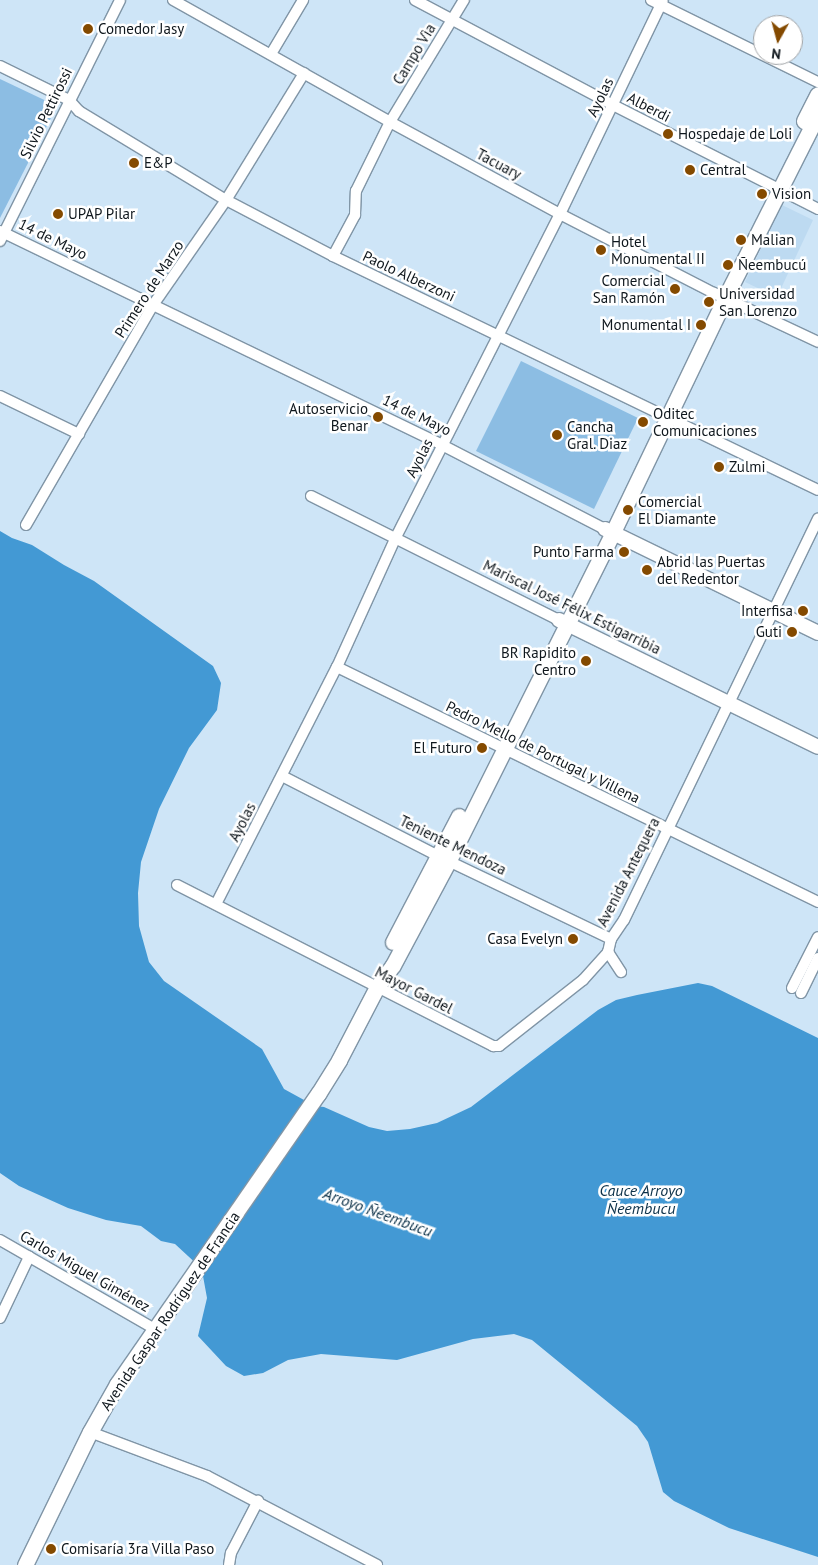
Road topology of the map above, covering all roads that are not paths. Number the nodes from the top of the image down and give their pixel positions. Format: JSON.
{"nodes":[{"id":1,"x":120,"y":0,"type":"edge"},
{"id":2,"x":174,"y":0,"type":"edge"},
{"id":3,"x":303,"y":0,"type":"edge"},
{"id":4,"x":416,"y":0,"type":"edge"},
{"id":5,"x":464,"y":0,"type":"edge"},
{"id":6,"x":651,"y":0,"type":"edge"},
{"id":7,"x":662,"y":3,"type":"edge"},
{"id":8,"x":452,"y":20,"type":"junction"},
{"id":9,"x":271,"y":54,"type":"junction"},
{"id":10,"x":0,"y":66,"type":"edge"},
{"id":11,"x":304,"y":73,"type":"junction"},
{"id":12,"x":818,"y":82,"type":"edge"},
{"id":13,"x":818,"y":94,"type":"edge"},
{"id":14,"x":69,"y":100,"type":"junction"},
{"id":15,"x":613,"y":106,"type":"junction"},
{"id":16,"x":818,"y":114,"type":"edge"},
{"id":17,"x":390,"y":122,"type":"junction"},
{"id":18,"x":775,"y":188,"type":"junction"},
{"id":19,"x":226,"y":200,"type":"junction"},
{"id":20,"x":818,"y":209,"type":"edge"},
{"id":21,"x":560,"y":214,"type":"junction"},
{"id":22,"x":1,"y":235,"type":"edge"},
{"id":23,"x":333,"y":256,"type":"junction"},
{"id":24,"x":721,"y":296,"type":"junction"},
{"id":25,"x":153,"y":305,"type":"junction"},
{"id":26,"x":499,"y":335,"type":"junction"},
{"id":27,"x":818,"y":342,"type":"edge"},
{"id":28,"x":0,"y":396,"type":"edge"},
{"id":29,"x":663,"y":416,"type":"junction"},
{"id":30,"x":79,"y":434,"type":"junction"},
{"id":31,"x":442,"y":446,"type":"junction"},
{"id":32,"x":818,"y":490,"type":"edge"},
{"id":33,"x":311,"y":496,"type":"dead end"},
{"id":34,"x":818,"y":518,"type":"edge"},
{"id":35,"x":26,"y":525,"type":"dead end"},
{"id":36,"x":609,"y":531,"type":"junction"},
{"id":37,"x":818,"y":533,"type":"edge"},
{"id":38,"x":396,"y":537,"type":"junction"},
{"id":39,"x":776,"y":613,"type":"junction"},
{"id":40,"x":563,"y":622,"type":"junction"},
{"id":41,"x":818,"y":633,"type":"edge"},
{"id":42,"x":337,"y":667,"type":"junction"},
{"id":43,"x":732,"y":704,"type":"junction"},
{"id":44,"x":818,"y":747,"type":"edge"},
{"id":45,"x":499,"y":748,"type":"junction"},
{"id":46,"x":282,"y":776,"type":"junction"},
{"id":47,"x":670,"y":831,"type":"junction"},
{"id":48,"x":444,"y":858,"type":"junction"},
{"id":49,"x":177,"y":884,"type":"dead end"},
{"id":50,"x":818,"y":902,"type":"edge"},
{"id":51,"x":216,"y":904,"type":"junction"},
{"id":52,"x":818,"y":938,"type":"edge"},
{"id":53,"x":611,"y":939,"type":"junction"},
{"id":54,"x":608,"y":952,"type":"junction"},
{"id":55,"x":818,"y":958,"type":"edge"},
{"id":56,"x":621,"y":972,"type":"dead end"},
{"id":57,"x":377,"y":987,"type":"junction"},
{"id":58,"x":0,"y":1240,"type":"edge"},
{"id":59,"x":29,"y":1257,"type":"junction"},
{"id":60,"x":0,"y":1318,"type":"edge"},
{"id":61,"x":155,"y":1329,"type":"junction"},
{"id":62,"x":90,"y":1432,"type":"junction"},
{"id":63,"x":258,"y":1501,"type":"junction"},
{"id":64,"x":360,"y":1562,"type":"edge"},
{"id":65,"x":26,"y":1565,"type":"edge"},
{"id":66,"x":230,"y":1565,"type":"edge"},
{"id":67,"x":377,"y":1565,"type":"edge"}],
"edges":[{"from":1,"to":14,"type":"street","name":"Silvio Pettirossi"},
{"from":2,"to":9,"type":"street","name":"Tacuary"},
{"from":3,"to":9,"type":"street"},
{"from":4,"to":8,"type":"street","name":"Alberdi"},
{"from":5,"to":8,"type":"street","name":"Campo Vìa"},
{"from":6,"to":7,"type":"street"},
{"from":7,"to":12,"type":"street"},
{"from":7,"to":15,"type":"street","name":"Ayolas"},
{"from":8,"to":15,"type":"street","name":"Alberdi"},
{"from":8,"to":17,"type":"street","name":"Campo Vìa"},
{"from":9,"to":11,"type":"street","name":"Tacuary"},
{"from":10,"to":14,"type":"street","name":"Paolo Alberzoni"},
{"from":11,"to":17,"type":"street","name":"Tacuary"},
{"from":11,"to":19,"type":"street","name":"Primero de Marzo"},
{"from":13,"to":18,"type":"main road"},
{"from":14,"to":19,"type":"street","name":"Paolo Alberzoni"},
{"from":14,"to":22,"type":"street","name":"Silvio Pettirossi"},
{"from":15,"to":18,"type":"street","name":"Alberdi"},
{"from":15,"to":21,"type":"street","name":"Ayolas"},
{"from":16,"to":18,"type":"main road"},
{"from":17,"to":21,"type":"street","name":"Tacuary"},
{"from":17,"to":23,"type":"street","name":"Campo Vìa"},
{"from":18,"to":20,"type":"street","name":"Alberdi"},
{"from":18,"to":24,"type":"main road","name":"Avenida Gaspar Rodríguez de Francia"},
{"from":19,"to":23,"type":"street","name":"Paolo Alberzoni"},
{"from":19,"to":25,"type":"street","name":"Primero de Marzo"},
{"from":21,"to":24,"type":"street","name":"Tacuary"},
{"from":21,"to":26,"type":"street","name":"Ayolas"},
{"from":22,"to":25,"type":"street","name":"14 de Mayo"},
{"from":23,"to":26,"type":"street","name":"Paolo Alberzoni"},
{"from":24,"to":27,"type":"street","name":"Tacuary"},
{"from":24,"to":29,"type":"main road","name":"Avenida Gaspar Rodríguez de Francia"},
{"from":25,"to":30,"type":"street","name":"Primero de Marzo"},
{"from":25,"to":31,"type":"street","name":"14 de Mayo"},
{"from":26,"to":29,"type":"street","name":"Paolo Alberzoni"},
{"from":26,"to":31,"type":"street","name":"Ayolas"},
{"from":28,"to":30,"type":"street"},
{"from":29,"to":32,"type":"street","name":"Paolo Alberzoni"},
{"from":29,"to":36,"type":"main road","name":"Avenida Gaspar Rodríguez de Francia"},
{"from":30,"to":35,"type":"street","name":"Primero de Marzo"},
{"from":31,"to":36,"type":"street","name":"14 de Mayo"},
{"from":31,"to":38,"type":"street","name":"Ayolas"},
{"from":33,"to":38,"type":"street","name":"Mariscal José Félix Estigarribia"},
{"from":34,"to":39,"type":"street","name":"Avenida Antequera"},
{"from":36,"to":39,"type":"main road","name":"14 de Mayo"},
{"from":36,"to":40,"type":"main road","name":"Avenida Gaspar Rodríguez de Francia"},
{"from":37,"to":39,"type":"street","name":"Avenida Antequera"},
{"from":38,"to":40,"type":"street","name":"Mariscal José Félix Estigarribia"},
{"from":38,"to":42,"type":"street","name":"Ayolas"},
{"from":39,"to":41,"type":"main road","name":"14 de Mayo"},
{"from":39,"to":43,"type":"street","name":"Avenida Antequera"},
{"from":40,"to":43,"type":"main road","name":"Mariscal José Félix Estigarribia"},
{"from":40,"to":45,"type":"main road","name":"Avenida Gaspar Rodríguez de Francia"},
{"from":42,"to":45,"type":"street","name":"Pedro Mello de Portugal y Villena"},
{"from":42,"to":46,"type":"street","name":"Ayolas"},
{"from":43,"to":44,"type":"main road","name":"Mariscal José Félix Estigarribia"},
{"from":43,"to":47,"type":"street","name":"Avenida Antequera"},
{"from":45,"to":47,"type":"street","name":"Pedro Mello de Portugal y Villena"},
{"from":45,"to":48,"type":"main road","name":"Avenida Gaspar Rodríguez de Francia"},
{"from":46,"to":48,"type":"street","name":"Teniente Mendoza"},
{"from":46,"to":51,"type":"street","name":"Ayolas"},
{"from":47,"to":50,"type":"street","name":"Pedro Mello de Portugal y Villena"},
{"from":47,"to":53,"type":"street","name":"Avenida Antequera"},
{"from":48,"to":53,"type":"street","name":"Teniente Mendoza"},
{"from":48,"to":57,"type":"main road","name":"Avenida Gaspar Rodríguez de Francia"},
{"from":49,"to":51,"type":"street","name":"Mayor Gardel"},
{"from":51,"to":57,"type":"street","name":"Mayor Gardel"},
{"from":52,"to":55,"type":"street"},
{"from":53,"to":54,"type":"street","name":"Mayor Gardel"},
{"from":54,"to":56,"type":"street"},
{"from":54,"to":57,"type":"street","name":"Mayor Gardel"},
{"from":57,"to":61,"type":"main road","name":"Avenida Gaspar Rodríguez de Francia"},
{"from":58,"to":59,"type":"street","name":"Carlos Miguel Giménez"},
{"from":59,"to":60,"type":"street"},
{"from":59,"to":61,"type":"street","name":"Carlos Miguel Giménez"},
{"from":61,"to":62,"type":"main road","name":"Avenida Gaspar Rodríguez de Francia"},
{"from":62,"to":63,"type":"street"},
{"from":62,"to":65,"type":"main road","name":"Avenida Gaspar Rodríguez de Francia"},
{"from":63,"to":64,"type":"street"},
{"from":63,"to":66,"type":"street"},
{"from":64,"to":67,"type":"street"}]}
